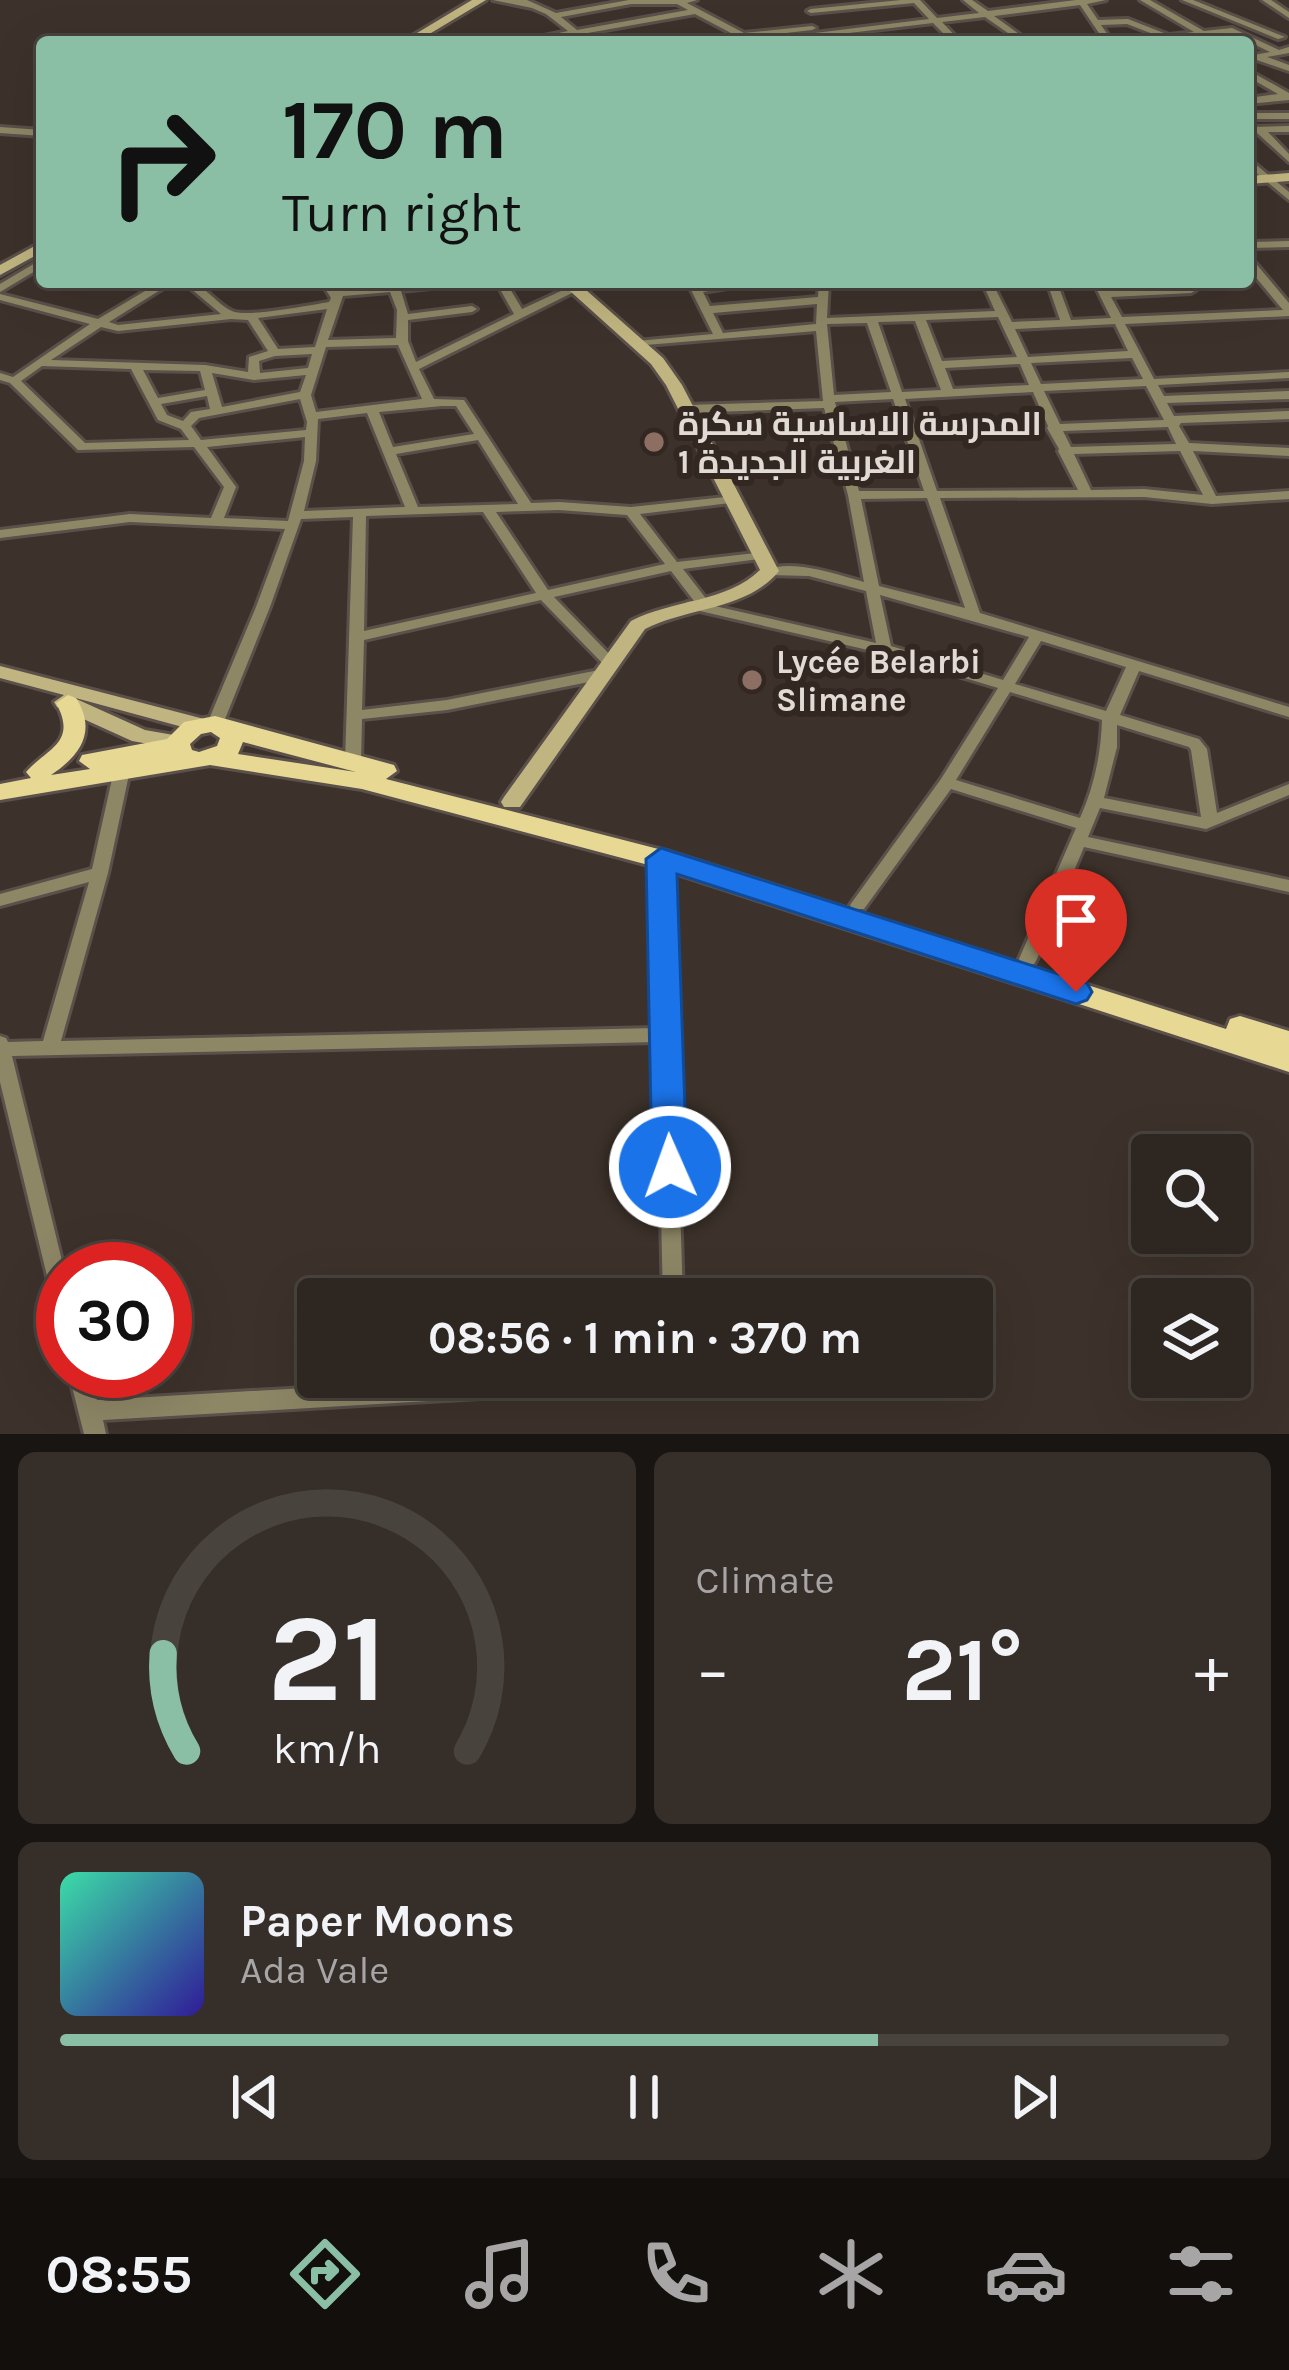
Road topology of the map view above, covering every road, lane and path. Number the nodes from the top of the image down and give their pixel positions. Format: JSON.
{"nodes":[{"id":1,"x":484,"y":0,"type":"edge"},
{"id":2,"x":497,"y":0,"type":"edge"},
{"id":3,"x":520,"y":0,"type":"edge"},
{"id":4,"x":693,"y":0,"type":"edge"},
{"id":5,"x":915,"y":0,"type":"edge"},
{"id":6,"x":968,"y":0,"type":"edge"},
{"id":7,"x":1102,"y":0,"type":"edge"},
{"id":8,"x":1144,"y":0,"type":"edge"},
{"id":9,"x":1186,"y":0,"type":"edge"},
{"id":10,"x":1266,"y":0,"type":"edge"},
{"id":11,"x":1081,"y":1,"type":"edge"},
{"id":12,"x":679,"y":2,"type":"edge"},
{"id":13,"x":873,"y":2,"type":"edge"},
{"id":14,"x":812,"y":5,"type":"edge"},
{"id":15,"x":539,"y":7,"type":"junction"},
{"id":16,"x":698,"y":11,"type":"junction"},
{"id":17,"x":986,"y":12,"type":"junction"},
{"id":18,"x":554,"y":16,"type":"junction"},
{"id":19,"x":1289,"y":16,"type":"edge"},
{"id":20,"x":939,"y":20,"type":"junction"},
{"id":21,"x":1095,"y":23,"type":"junction"},
{"id":22,"x":871,"y":29,"type":"junction"},
{"id":23,"x":574,"y":33,"type":"junction"},
{"id":24,"x":1202,"y":33,"type":"junction"},
{"id":25,"x":816,"y":35,"type":"edge"},
{"id":26,"x":419,"y":36,"type":"edge"},
{"id":27,"x":427,"y":36,"type":"edge"},
{"id":28,"x":556,"y":36,"type":"edge"},
{"id":29,"x":578,"y":36,"type":"edge"},
{"id":30,"x":744,"y":36,"type":"edge"},
{"id":31,"x":880,"y":36,"type":"edge"},
{"id":32,"x":953,"y":36,"type":"edge"},
{"id":33,"x":1018,"y":36,"type":"edge"},
{"id":34,"x":1105,"y":36,"type":"edge"},
{"id":35,"x":1165,"y":36,"type":"edge"},
{"id":36,"x":1182,"y":36,"type":"edge"},
{"id":37,"x":1247,"y":36,"type":"edge"},
{"id":38,"x":1280,"y":37,"type":"dead end"},
{"id":39,"x":1254,"y":39,"type":"edge"},
{"id":40,"x":1283,"y":51,"type":"edge"},
{"id":41,"x":1254,"y":58,"type":"edge"},
{"id":42,"x":1289,"y":68,"type":"edge"},
{"id":43,"x":1254,"y":76,"type":"edge"},
{"id":44,"x":1254,"y":86,"type":"edge"},
{"id":45,"x":1260,"y":90,"type":"dead end"},
{"id":46,"x":1288,"y":96,"type":"edge"},
{"id":47,"x":1254,"y":100,"type":"edge"},
{"id":48,"x":1254,"y":116,"type":"edge"},
{"id":49,"x":1289,"y":116,"type":"edge"},
{"id":50,"x":1289,"y":129,"type":"edge"},
{"id":51,"x":0,"y":130,"type":"edge"},
{"id":52,"x":1254,"y":130,"type":"edge"},
{"id":53,"x":36,"y":133,"type":"edge"},
{"id":54,"x":1289,"y":158,"type":"edge"},
{"id":55,"x":1254,"y":165,"type":"edge"},
{"id":56,"x":1289,"y":177,"type":"edge"},
{"id":57,"x":1269,"y":178,"type":"junction"},
{"id":58,"x":1254,"y":179,"type":"edge"},
{"id":59,"x":1289,"y":196,"type":"edge"},
{"id":60,"x":1289,"y":244,"type":"edge"},
{"id":61,"x":1254,"y":245,"type":"edge"},
{"id":62,"x":36,"y":258,"type":"edge"},
{"id":63,"x":1254,"y":268,"type":"edge"},
{"id":64,"x":0,"y":284,"type":"edge"},
{"id":65,"x":155,"y":288,"type":"edge"},
{"id":66,"x":196,"y":288,"type":"edge"},
{"id":67,"x":381,"y":288,"type":"edge"},
{"id":68,"x":394,"y":288,"type":"edge"},
{"id":69,"x":465,"y":288,"type":"edge"},
{"id":70,"x":505,"y":288,"type":"edge"},
{"id":71,"x":566,"y":288,"type":"edge"},
{"id":72,"x":574,"y":288,"type":"edge"},
{"id":73,"x":695,"y":288,"type":"edge"},
{"id":74,"x":824,"y":288,"type":"edge"},
{"id":75,"x":990,"y":288,"type":"edge"},
{"id":76,"x":1054,"y":288,"type":"edge"},
{"id":77,"x":1102,"y":288,"type":"edge"},
{"id":78,"x":1190,"y":288,"type":"edge"},
{"id":79,"x":340,"y":295,"type":"edge"},
{"id":80,"x":824,"y":300,"type":"junction"},
{"id":81,"x":472,"y":309,"type":"junction"},
{"id":82,"x":706,"y":310,"type":"junction"},
{"id":83,"x":1289,"y":311,"type":"edge"},
{"id":84,"x":520,"y":314,"type":"junction"},
{"id":85,"x":231,"y":316,"type":"junction"},
{"id":86,"x":250,"y":316,"type":"junction"},
{"id":87,"x":1211,"y":316,"type":"junction"},
{"id":88,"x":919,"y":317,"type":"junction"},
{"id":89,"x":401,"y":318,"type":"junction"},
{"id":90,"x":871,"y":319,"type":"junction"},
{"id":91,"x":1004,"y":320,"type":"junction"},
{"id":92,"x":1119,"y":320,"type":"junction"},
{"id":93,"x":99,"y":322,"type":"junction"},
{"id":94,"x":1067,"y":323,"type":"junction"},
{"id":95,"x":822,"y":324,"type":"junction"},
{"id":96,"x":481,"y":335,"type":"junction"},
{"id":97,"x":719,"y":335,"type":"junction"},
{"id":98,"x":402,"y":341,"type":"junction"},
{"id":99,"x":637,"y":344,"type":"junction"},
{"id":100,"x":320,"y":347,"type":"junction"},
{"id":101,"x":275,"y":353,"type":"junction"},
{"id":102,"x":1137,"y":354,"type":"junction"},
{"id":103,"x":1022,"y":360,"type":"junction"},
{"id":104,"x":41,"y":363,"type":"junction"},
{"id":105,"x":940,"y":365,"type":"junction"},
{"id":106,"x":136,"y":367,"type":"junction"},
{"id":107,"x":205,"y":368,"type":"junction"},
{"id":108,"x":413,"y":368,"type":"junction"},
{"id":109,"x":312,"y":371,"type":"junction"},
{"id":110,"x":1289,"y":375,"type":"edge"},
{"id":111,"x":254,"y":377,"type":"junction"},
{"id":112,"x":7,"y":378,"type":"edge"},
{"id":113,"x":1152,"y":381,"type":"junction"},
{"id":114,"x":1035,"y":387,"type":"junction"},
{"id":115,"x":212,"y":392,"type":"junction"},
{"id":116,"x":948,"y":392,"type":"junction"},
{"id":117,"x":1289,"y":394,"type":"edge"},
{"id":118,"x":305,"y":395,"type":"junction"},
{"id":119,"x":900,"y":396,"type":"junction"},
{"id":120,"x":1162,"y":400,"type":"junction"},
{"id":121,"x":430,"y":401,"type":"junction"},
{"id":122,"x":829,"y":401,"type":"junction"},
{"id":123,"x":153,"y":402,"type":"junction"},
{"id":124,"x":686,"y":409,"type":"junction"},
{"id":125,"x":218,"y":411,"type":"junction"},
{"id":126,"x":373,"y":412,"type":"junction"},
{"id":127,"x":312,"y":416,"type":"junction"},
{"id":128,"x":1289,"y":416,"type":"edge"},
{"id":129,"x":1174,"y":422,"type":"junction"},
{"id":130,"x":185,"y":427,"type":"junction"},
{"id":131,"x":1053,"y":428,"type":"junction"},
{"id":132,"x":312,"y":433,"type":"junction"},
{"id":133,"x":483,"y":436,"type":"junction"},
{"id":134,"x":197,"y":444,"type":"junction"},
{"id":135,"x":1188,"y":447,"type":"junction"},
{"id":136,"x":1064,"y":451,"type":"junction"},
{"id":137,"x":389,"y":452,"type":"junction"},
{"id":138,"x":1289,"y":452,"type":"edge"},
{"id":139,"x":1086,"y":493,"type":"junction"},
{"id":140,"x":1289,"y":495,"type":"edge"},
{"id":141,"x":854,"y":496,"type":"junction"},
{"id":142,"x":932,"y":496,"type":"junction"},
{"id":143,"x":730,"y":499,"type":"junction"},
{"id":144,"x":1212,"y":500,"type":"junction"},
{"id":145,"x":526,"y":506,"type":"junction"},
{"id":146,"x":487,"y":508,"type":"junction"},
{"id":147,"x":413,"y":510,"type":"junction"},
{"id":148,"x":631,"y":511,"type":"junction"},
{"id":149,"x":361,"y":512,"type":"junction"},
{"id":150,"x":217,"y":520,"type":"junction"},
{"id":151,"x":293,"y":520,"type":"junction"},
{"id":152,"x":0,"y":534,"type":"edge"},
{"id":153,"x":765,"y":563,"type":"junction"},
{"id":154,"x":674,"y":566,"type":"junction"},
{"id":155,"x":874,"y":589,"type":"junction"},
{"id":156,"x":544,"y":594,"type":"junction"},
{"id":157,"x":695,"y":603,"type":"junction"},
{"id":158,"x":974,"y":615,"type":"junction"},
{"id":159,"x":1038,"y":634,"type":"junction"},
{"id":160,"x":358,"y":637,"type":"junction"},
{"id":161,"x":884,"y":649,"type":"junction"},
{"id":162,"x":1135,"y":664,"type":"junction"},
{"id":163,"x":607,"y":669,"type":"junction"},
{"id":164,"x":0,"y":672,"type":"edge"},
{"id":165,"x":0,"y":685,"type":"edge"},
{"id":166,"x":1008,"y":686,"type":"junction"},
{"id":167,"x":68,"y":703,"type":"junction"},
{"id":168,"x":1289,"y":712,"type":"edge"},
{"id":169,"x":356,"y":715,"type":"junction"},
{"id":170,"x":1110,"y":720,"type":"junction"},
{"id":171,"x":215,"y":727,"type":"junction"},
{"id":172,"x":190,"y":751,"type":"junction"},
{"id":173,"x":353,"y":762,"type":"junction"},
{"id":174,"x":122,"y":770,"type":"junction"},
{"id":175,"x":38,"y":772,"type":"junction"},
{"id":176,"x":0,"y":782,"type":"edge"},
{"id":177,"x":947,"y":783,"type":"junction"},
{"id":178,"x":1289,"y":789,"type":"edge"},
{"id":179,"x":0,"y":792,"type":"edge"},
{"id":180,"x":512,"y":802,"type":"junction"},
{"id":181,"x":1095,"y":802,"type":"junction"},
{"id":182,"x":1210,"y":822,"type":"junction"},
{"id":183,"x":1083,"y":833,"type":"junction"},
{"id":184,"x":661,"y":859,"type":"junction"},
{"id":185,"x":100,"y":873,"type":"junction"},
{"id":186,"x":1289,"y":886,"type":"edge"},
{"id":187,"x":0,"y":900,"type":"edge"},
{"id":188,"x":858,"y":905,"type":"junction"},
{"id":189,"x":1028,"y":959,"type":"junction"},
{"id":190,"x":666,"y":1035,"type":"junction"},
{"id":191,"x":1289,"y":1042,"type":"edge"},
{"id":192,"x":1,"y":1046,"type":"edge"},
{"id":193,"x":50,"y":1048,"type":"junction"},
{"id":194,"x":1289,"y":1060,"type":"edge"},
{"id":195,"x":48,"y":1242,"type":"edge"},
{"id":196,"x":673,"y":1278,"type":"edge"},
{"id":197,"x":404,"y":1398,"type":"edge"},
{"id":198,"x":92,"y":1423,"type":"edge"}],
"edges":[{"from":1,"to":26,"type":"street"},
{"from":1,"to":27,"type":"street"},
{"from":2,"to":15,"type":"street"},
{"from":3,"to":15,"type":"street"},
{"from":4,"to":12,"type":"street"},
{"from":5,"to":13,"type":"street"},
{"from":5,"to":20,"type":"street"},
{"from":6,"to":17,"type":"street"},
{"from":7,"to":11,"type":"street"},
{"from":8,"to":24,"type":"street"},
{"from":9,"to":38,"type":"street"},
{"from":10,"to":19,"type":"street"},
{"from":11,"to":17,"type":"street"},
{"from":11,"to":21,"type":"street"},
{"from":12,"to":16,"type":"street"},
{"from":12,"to":18,"type":"street"},
{"from":13,"to":14,"type":"street"},
{"from":14,"to":25,"type":"street"},
{"from":15,"to":18,"type":"street"},
{"from":16,"to":23,"type":"street"},
{"from":16,"to":30,"type":"street"},
{"from":17,"to":20,"type":"street"},
{"from":17,"to":33,"type":"street"},
{"from":18,"to":23,"type":"street"},
{"from":20,"to":22,"type":"street"},
{"from":20,"to":32,"type":"street"},
{"from":21,"to":34,"type":"street"},
{"from":21,"to":35,"type":"street"},
{"from":22,"to":25,"type":"street"},
{"from":22,"to":31,"type":"street"},
{"from":23,"to":28,"type":"street"},
{"from":23,"to":29,"type":"street"},
{"from":24,"to":36,"type":"street"},
{"from":24,"to":37,"type":"street"},
{"from":39,"to":40,"type":"street"},
{"from":41,"to":42,"type":"street"},
{"from":43,"to":46,"type":"street"},
{"from":44,"to":45,"type":"street"},
{"from":46,"to":47,"type":"street"},
{"from":48,"to":49,"type":"street"},
{"from":50,"to":52,"type":"street"},
{"from":51,"to":53,"type":"street"},
{"from":52,"to":54,"type":"street"},
{"from":55,"to":57,"type":"street"},
{"from":56,"to":57,"type":"street"},
{"from":57,"to":58,"type":"street"},
{"from":57,"to":59,"type":"street"},
{"from":60,"to":61,"type":"street"},
{"from":62,"to":64,"type":"street"},
{"from":63,"to":83,"type":"street"},
{"from":64,"to":93,"type":"street"},
{"from":65,"to":93,"type":"street"},
{"from":66,"to":85,"type":"street"},
{"from":67,"to":79,"type":"street"},
{"from":68,"to":89,"type":"street"},
{"from":69,"to":81,"type":"street"},
{"from":70,"to":84,"type":"street"},
{"from":71,"to":84,"type":"street"},
{"from":72,"to":99,"type":"street"},
{"from":73,"to":82,"type":"street"},
{"from":74,"to":80,"type":"street"},
{"from":75,"to":91,"type":"street"},
{"from":76,"to":94,"type":"street"},
{"from":77,"to":92,"type":"street"},
{"from":78,"to":87,"type":"street"},
{"from":79,"to":86,"type":"street"},
{"from":79,"to":100,"type":"street"},
{"from":80,"to":82,"type":"street"},
{"from":80,"to":95,"type":"street"},
{"from":81,"to":89,"type":"street"},
{"from":81,"to":96,"type":"street"},
{"from":82,"to":97,"type":"street"},
{"from":83,"to":87,"type":"street"},
{"from":84,"to":96,"type":"street"},
{"from":85,"to":86,"type":"street"},
{"from":85,"to":93,"type":"street"},
{"from":86,"to":101,"type":"street"},
{"from":87,"to":92,"type":"street"},
{"from":88,"to":90,"type":"street"},
{"from":88,"to":91,"type":"street"},
{"from":88,"to":105,"type":"street"},
{"from":89,"to":98,"type":"street"},
{"from":90,"to":95,"type":"street"},
{"from":90,"to":119,"type":"street"},
{"from":91,"to":94,"type":"street"},
{"from":91,"to":103,"type":"street"},
{"from":92,"to":94,"type":"street"},
{"from":92,"to":102,"type":"street"},
{"from":93,"to":104,"type":"street"},
{"from":95,"to":97,"type":"street"},
{"from":95,"to":122,"type":"street"},
{"from":96,"to":108,"type":"street"},
{"from":97,"to":99,"type":"street"},
{"from":98,"to":100,"type":"street"},
{"from":98,"to":108,"type":"street"},
{"from":99,"to":124,"type":"street"},
{"from":100,"to":101,"type":"street"},
{"from":100,"to":109,"type":"street"},
{"from":101,"to":111,"type":"street"},
{"from":102,"to":103,"type":"street"},
{"from":102,"to":113,"type":"street"},
{"from":103,"to":105,"type":"street"},
{"from":103,"to":114,"type":"street"},
{"from":104,"to":106,"type":"street"},
{"from":104,"to":112,"type":"street"},
{"from":105,"to":116,"type":"street"},
{"from":106,"to":107,"type":"street"},
{"from":106,"to":123,"type":"street"},
{"from":107,"to":111,"type":"street"},
{"from":107,"to":115,"type":"street"},
{"from":108,"to":121,"type":"street"},
{"from":109,"to":111,"type":"street"},
{"from":109,"to":118,"type":"street"},
{"from":110,"to":113,"type":"street"},
{"from":112,"to":134,"type":"street"},
{"from":113,"to":114,"type":"street"},
{"from":113,"to":120,"type":"street"},
{"from":114,"to":116,"type":"street"},
{"from":114,"to":131,"type":"street"},
{"from":115,"to":123,"type":"street"},
{"from":115,"to":125,"type":"street"},
{"from":116,"to":119,"type":"street"},
{"from":117,"to":120,"type":"street"},
{"from":118,"to":125,"type":"street"},
{"from":118,"to":127,"type":"street"},
{"from":119,"to":122,"type":"street"},
{"from":119,"to":142,"type":"street"},
{"from":120,"to":129,"type":"street"},
{"from":121,"to":126,"type":"street"},
{"from":121,"to":133,"type":"street"},
{"from":122,"to":124,"type":"street"},
{"from":122,"to":141,"type":"street"},
{"from":123,"to":130,"type":"street"},
{"from":124,"to":143,"type":"street"},
{"from":125,"to":130,"type":"street"},
{"from":126,"to":127,"type":"street"},
{"from":126,"to":137,"type":"street"},
{"from":127,"to":132,"type":"street"},
{"from":128,"to":129,"type":"street"},
{"from":129,"to":131,"type":"street"},
{"from":129,"to":135,"type":"street"},
{"from":130,"to":134,"type":"street"},
{"from":131,"to":136,"type":"street"},
{"from":132,"to":134,"type":"street"},
{"from":132,"to":151,"type":"street"},
{"from":133,"to":137,"type":"street"},
{"from":133,"to":145,"type":"street"},
{"from":134,"to":150,"type":"street"},
{"from":135,"to":136,"type":"street"},
{"from":135,"to":138,"type":"street"},
{"from":135,"to":144,"type":"street"},
{"from":136,"to":139,"type":"street"},
{"from":137,"to":147,"type":"street"},
{"from":139,"to":142,"type":"street"},
{"from":139,"to":144,"type":"street"},
{"from":140,"to":144,"type":"street"},
{"from":141,"to":142,"type":"street"},
{"from":141,"to":155,"type":"street"},
{"from":142,"to":158,"type":"street"},
{"from":143,"to":148,"type":"street"},
{"from":143,"to":153,"type":"street"},
{"from":145,"to":146,"type":"street"},
{"from":145,"to":148,"type":"street"},
{"from":146,"to":147,"type":"street"},
{"from":146,"to":156,"type":"street"},
{"from":147,"to":149,"type":"street"},
{"from":148,"to":154,"type":"street"},
{"from":149,"to":151,"type":"street"},
{"from":149,"to":160,"type":"street"},
{"from":150,"to":151,"type":"street"},
{"from":150,"to":152,"type":"street"},
{"from":151,"to":171,"type":"street"},
{"from":153,"to":154,"type":"street"},
{"from":153,"to":155,"type":"street"},
{"from":153,"to":157,"type":"street"},
{"from":154,"to":156,"type":"street"},
{"from":154,"to":157,"type":"street"},
{"from":155,"to":158,"type":"street"},
{"from":155,"to":161,"type":"street"},
{"from":156,"to":160,"type":"street"},
{"from":156,"to":163,"type":"street"},
{"from":157,"to":161,"type":"street"},
{"from":157,"to":163,"type":"street"},
{"from":158,"to":159,"type":"street"},
{"from":159,"to":162,"type":"street"},
{"from":159,"to":166,"type":"street"},
{"from":160,"to":169,"type":"street"},
{"from":161,"to":166,"type":"street"},
{"from":162,"to":168,"type":"street"},
{"from":162,"to":170,"type":"street"},
{"from":163,"to":169,"type":"street"},
{"from":163,"to":180,"type":"street"},
{"from":164,"to":171,"type":"street"},
{"from":165,"to":167,"type":"street"},
{"from":166,"to":170,"type":"street"},
{"from":166,"to":177,"type":"street"},
{"from":167,"to":172,"type":"street"},
{"from":167,"to":175,"type":"main road"},
{"from":169,"to":173,"type":"street"},
{"from":170,"to":181,"type":"street"},
{"from":170,"to":182,"type":"street"},
{"from":171,"to":172,"type":"main road"},
{"from":171,"to":172,"type":"main road"},
{"from":171,"to":173,"type":"main road"},
{"from":172,"to":174,"type":"main road"},
{"from":172,"to":175,"type":"main road"},
{"from":172,"to":184,"type":"main road"},
{"from":173,"to":180,"type":"main road"},
{"from":174,"to":179,"type":"main road"},
{"from":174,"to":185,"type":"street"},
{"from":175,"to":176,"type":"main road"},
{"from":177,"to":183,"type":"street"},
{"from":177,"to":188,"type":"street"},
{"from":178,"to":182,"type":"street"},
{"from":180,"to":188,"type":"main road"},
{"from":181,"to":182,"type":"street"},
{"from":181,"to":183,"type":"street"},
{"from":183,"to":186,"type":"street"},
{"from":183,"to":189,"type":"street"},
{"from":184,"to":190,"type":"street"},
{"from":184,"to":194,"type":"main road"},
{"from":185,"to":187,"type":"street"},
{"from":185,"to":193,"type":"street"},
{"from":188,"to":189,"type":"main road"},
{"from":189,"to":191,"type":"main road"},
{"from":190,"to":193,"type":"street"},
{"from":190,"to":196,"type":"street"},
{"from":192,"to":193,"type":"street"},
{"from":192,"to":195,"type":"street"},
{"from":197,"to":198,"type":"street"}]}
